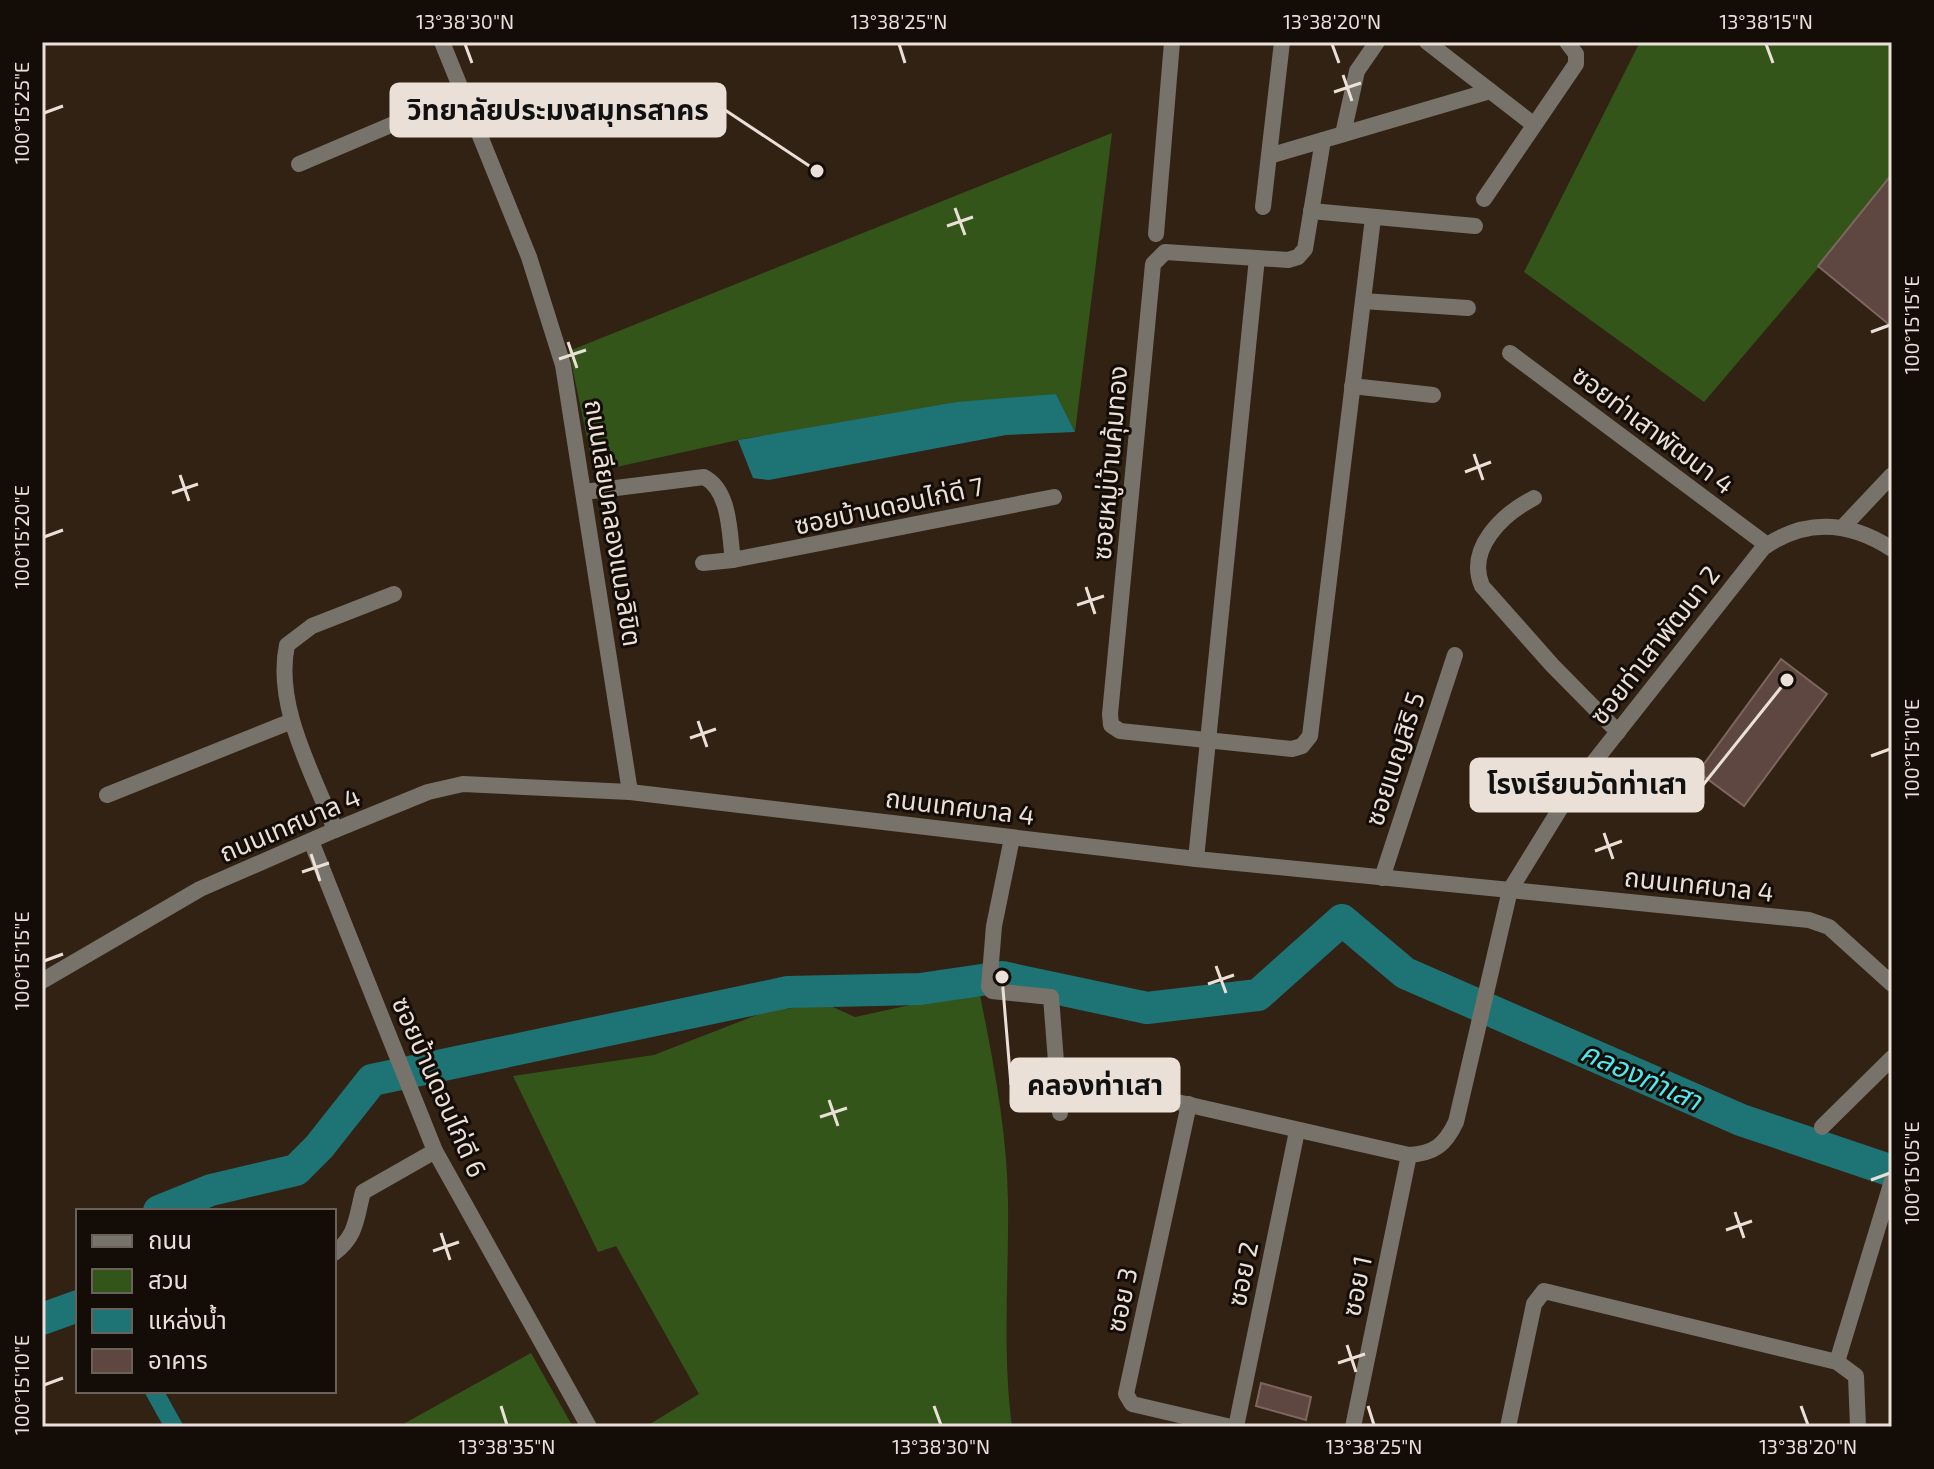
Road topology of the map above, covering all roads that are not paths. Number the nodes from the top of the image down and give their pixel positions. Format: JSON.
{"nodes":[{"id":1,"x":442,"y":42,"type":"edge"},
{"id":2,"x":1172,"y":42,"type":"edge"},
{"id":3,"x":1282,"y":42,"type":"edge"},
{"id":4,"x":1377,"y":42,"type":"edge"},
{"id":5,"x":1427,"y":42,"type":"edge"},
{"id":6,"x":1458,"y":42,"type":"edge"},
{"id":7,"x":1567,"y":42,"type":"edge"},
{"id":8,"x":1446,"y":56,"type":"junction"},
{"id":9,"x":1490,"y":91,"type":"junction"},
{"id":10,"x":464,"y":94,"type":"junction"},
{"id":11,"x":1533,"y":124,"type":"junction"},
{"id":12,"x":1343,"y":134,"type":"junction"},
{"id":13,"x":1323,"y":140,"type":"junction"},
{"id":14,"x":1269,"y":156,"type":"junction"},
{"id":15,"x":299,"y":164,"type":"dead end"},
{"id":16,"x":1484,"y":199,"type":"dead end"},
{"id":17,"x":1263,"y":207,"type":"dead end"},
{"id":18,"x":1311,"y":211,"type":"junction"},
{"id":19,"x":1373,"y":218,"type":"junction"},
{"id":20,"x":1475,"y":226,"type":"dead end"},
{"id":21,"x":1156,"y":234,"type":"dead end"},
{"id":22,"x":1257,"y":258,"type":"junction"},
{"id":23,"x":1363,"y":301,"type":"junction"},
{"id":24,"x":1468,"y":308,"type":"dead end"},
{"id":25,"x":1510,"y":353,"type":"dead end"},
{"id":26,"x":1352,"y":386,"type":"junction"},
{"id":27,"x":1433,"y":395,"type":"dead end"},
{"id":28,"x":1892,"y":475,"type":"edge"},
{"id":29,"x":584,"y":492,"type":"junction"},
{"id":30,"x":1054,"y":497,"type":"dead end"},
{"id":31,"x":1534,"y":498,"type":"dead end"},
{"id":32,"x":1842,"y":528,"type":"junction"},
{"id":33,"x":1767,"y":545,"type":"junction"},
{"id":34,"x":1892,"y":549,"type":"edge"},
{"id":35,"x":733,"y":560,"type":"junction"},
{"id":36,"x":703,"y":563,"type":"dead end"},
{"id":37,"x":394,"y":594,"type":"dead end"},
{"id":38,"x":1455,"y":655,"type":"dead end"},
{"id":39,"x":292,"y":721,"type":"junction"},
{"id":40,"x":1618,"y":732,"type":"junction"},
{"id":41,"x":1207,"y":740,"type":"junction"},
{"id":42,"x":630,"y":792,"type":"junction"},
{"id":43,"x":107,"y":795,"type":"dead end"},
{"id":44,"x":335,"y":830,"type":"junction"},
{"id":45,"x":1012,"y":838,"type":"junction"},
{"id":46,"x":311,"y":841,"type":"junction"},
{"id":47,"x":1196,"y":859,"type":"junction"},
{"id":48,"x":1382,"y":878,"type":"junction"},
{"id":49,"x":1510,"y":890,"type":"junction"},
{"id":50,"x":42,"y":981,"type":"edge"},
{"id":51,"x":1892,"y":984,"type":"edge"},
{"id":52,"x":1892,"y":1058,"type":"edge"},
{"id":53,"x":1155,"y":1097,"type":"dead end"},
{"id":54,"x":1189,"y":1104,"type":"junction"},
{"id":55,"x":1060,"y":1113,"type":"dead end"},
{"id":56,"x":1822,"y":1127,"type":"dead end"},
{"id":57,"x":1297,"y":1131,"type":"junction"},
{"id":58,"x":435,"y":1151,"type":"junction"},
{"id":59,"x":1409,"y":1155,"type":"junction"},
{"id":60,"x":1890,"y":1186,"type":"edge"},
{"id":61,"x":336,"y":1251,"type":"edge"},
{"id":62,"x":1837,"y":1362,"type":"junction"},
{"id":63,"x":589,"y":1427,"type":"edge"},
{"id":64,"x":1234,"y":1427,"type":"edge"},
{"id":65,"x":1353,"y":1427,"type":"edge"},
{"id":66,"x":1508,"y":1427,"type":"edge"},
{"id":67,"x":1858,"y":1427,"type":"edge"}],
"edges":[{"from":1,"to":10,"type":"street","name":"ถนนเลียบคลองแนวลิขิต"},
{"from":2,"to":21,"type":"street"},
{"from":3,"to":14,"type":"street"},
{"from":4,"to":12,"type":"street"},
{"from":5,"to":8,"type":"street"},
{"from":6,"to":8,"type":"street"},
{"from":7,"to":11,"type":"street"},
{"from":8,"to":9,"type":"street"},
{"from":9,"to":11,"type":"street"},
{"from":9,"to":12,"type":"street"},
{"from":10,"to":15,"type":"street"},
{"from":10,"to":29,"type":"street","name":"ถนนเลียบคลองแนวลิขิต"},
{"from":11,"to":16,"type":"street"},
{"from":12,"to":13,"type":"street"},
{"from":13,"to":14,"type":"street"},
{"from":13,"to":18,"type":"street","name":"ซอยหมู่บ้านคุ้มทอง"},
{"from":14,"to":17,"type":"street"},
{"from":18,"to":19,"type":"street"},
{"from":18,"to":22,"type":"street","name":"ซอยหมู่บ้านคุ้มทอง"},
{"from":19,"to":20,"type":"street"},
{"from":19,"to":23,"type":"street","name":"ซอยหมู่บ้านคุ้มทอง"},
{"from":22,"to":41,"type":"street"},
{"from":22,"to":41,"type":"street","name":"ซอยหมู่บ้านคุ้มทอง"},
{"from":23,"to":24,"type":"street"},
{"from":23,"to":26,"type":"street","name":"ซอยหมู่บ้านคุ้มทอง"},
{"from":25,"to":33,"type":"street","name":"ซอยท่าเสาพัฒนา 4"},
{"from":26,"to":27,"type":"street"},
{"from":26,"to":41,"type":"street","name":"ซอยหมู่บ้านคุ้มทอง"},
{"from":28,"to":32,"type":"street"},
{"from":29,"to":35,"type":"street"},
{"from":29,"to":42,"type":"street","name":"ถนนเลียบคลองแนวลิขิต"},
{"from":30,"to":35,"type":"street","name":"ซอยบ้านดอนไก่ดี 7"},
{"from":31,"to":40,"type":"street"},
{"from":32,"to":33,"type":"street","name":"ซอยท่าเสาพัฒนา 2"},
{"from":32,"to":34,"type":"street","name":"ซอยท่าเสาพัฒนา 2"},
{"from":33,"to":40,"type":"street","name":"ซอยท่าเสาพัฒนา 2"},
{"from":35,"to":36,"type":"street","name":"ซอยบ้านดอนไก่ดี 7"},
{"from":37,"to":39,"type":"street"},
{"from":38,"to":48,"type":"street","name":"ซอยเบญสิริ 5"},
{"from":39,"to":43,"type":"street"},
{"from":39,"to":44,"type":"street"},
{"from":40,"to":49,"type":"street","name":"ซอยท่าเสาพัฒนา 2"},
{"from":41,"to":47,"type":"street"},
{"from":42,"to":44,"type":"street","name":"ถนนเทศบาล 4"},
{"from":42,"to":45,"type":"street","name":"ถนนเทศบาล 4"},
{"from":44,"to":46,"type":"street","name":"ถนนเทศบาล 4"},
{"from":45,"to":47,"type":"street","name":"ถนนเทศบาล 4"},
{"from":45,"to":55,"type":"street"},
{"from":46,"to":50,"type":"street","name":"ถนนเทศบาล 4"},
{"from":46,"to":58,"type":"street","name":"ซอยบ้านดอนไก่ดี 6"},
{"from":47,"to":48,"type":"street","name":"ถนนเทศบาล 4"},
{"from":48,"to":49,"type":"street","name":"ถนนเทศบาล 4"},
{"from":49,"to":51,"type":"street","name":"ถนนเทศบาล 4"},
{"from":49,"to":59,"type":"street","name":"ซอยท่าเสาพัฒนา 2"},
{"from":52,"to":56,"type":"street"},
{"from":53,"to":54,"type":"street"},
{"from":54,"to":57,"type":"street"},
{"from":54,"to":64,"type":"street","name":"ซอย 3"},
{"from":57,"to":59,"type":"street"},
{"from":57,"to":64,"type":"street","name":"ซอย 2"},
{"from":58,"to":61,"type":"street"},
{"from":58,"to":63,"type":"street","name":"ซอยบ้านดอนไก่ดี 6"},
{"from":59,"to":65,"type":"street","name":"ซอย 1"},
{"from":60,"to":62,"type":"street"},
{"from":62,"to":66,"type":"street"},
{"from":62,"to":67,"type":"street"}]}
